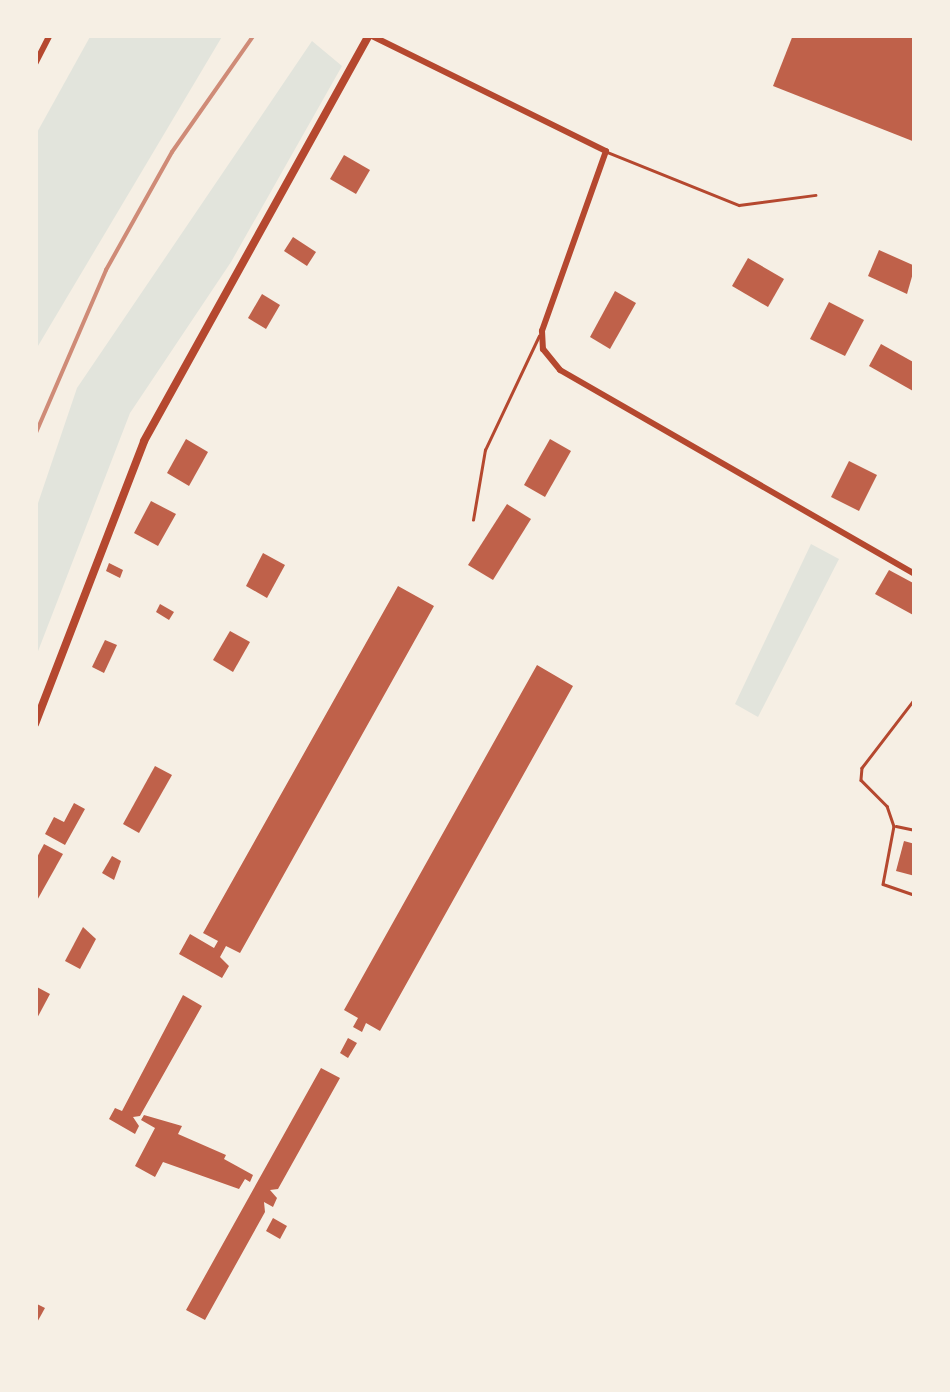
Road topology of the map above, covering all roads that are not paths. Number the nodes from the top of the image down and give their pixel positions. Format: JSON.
{"nodes":[{"id":1,"x":50,"y":35,"type":"edge"},
{"id":2,"x":370,"y":35,"type":"edge"},
{"id":3,"x":35,"y":64,"type":"edge"},
{"id":4,"x":606,"y":151,"type":"junction"},
{"id":5,"x":815,"y":195,"type":"dead end"},
{"id":6,"x":542,"y":330,"type":"junction"},
{"id":7,"x":472,"y":520,"type":"dead end"},
{"id":8,"x":915,"y":574,"type":"edge"},
{"id":9,"x":915,"y":699,"type":"edge"},
{"id":10,"x":35,"y":724,"type":"edge"},
{"id":11,"x":894,"y":826,"type":"junction"},
{"id":12,"x":915,"y":830,"type":"edge"},
{"id":13,"x":915,"y":895,"type":"edge"}],
"edges":[{"from":1,"to":3,"type":"street"},
{"from":2,"to":4,"type":"street"},
{"from":2,"to":10,"type":"street"},
{"from":4,"to":5,"type":"lane"},
{"from":4,"to":6,"type":"street"},
{"from":6,"to":7,"type":"lane"},
{"from":6,"to":8,"type":"street"},
{"from":9,"to":11,"type":"lane"},
{"from":11,"to":12,"type":"lane"},
{"from":11,"to":13,"type":"lane"}]}
